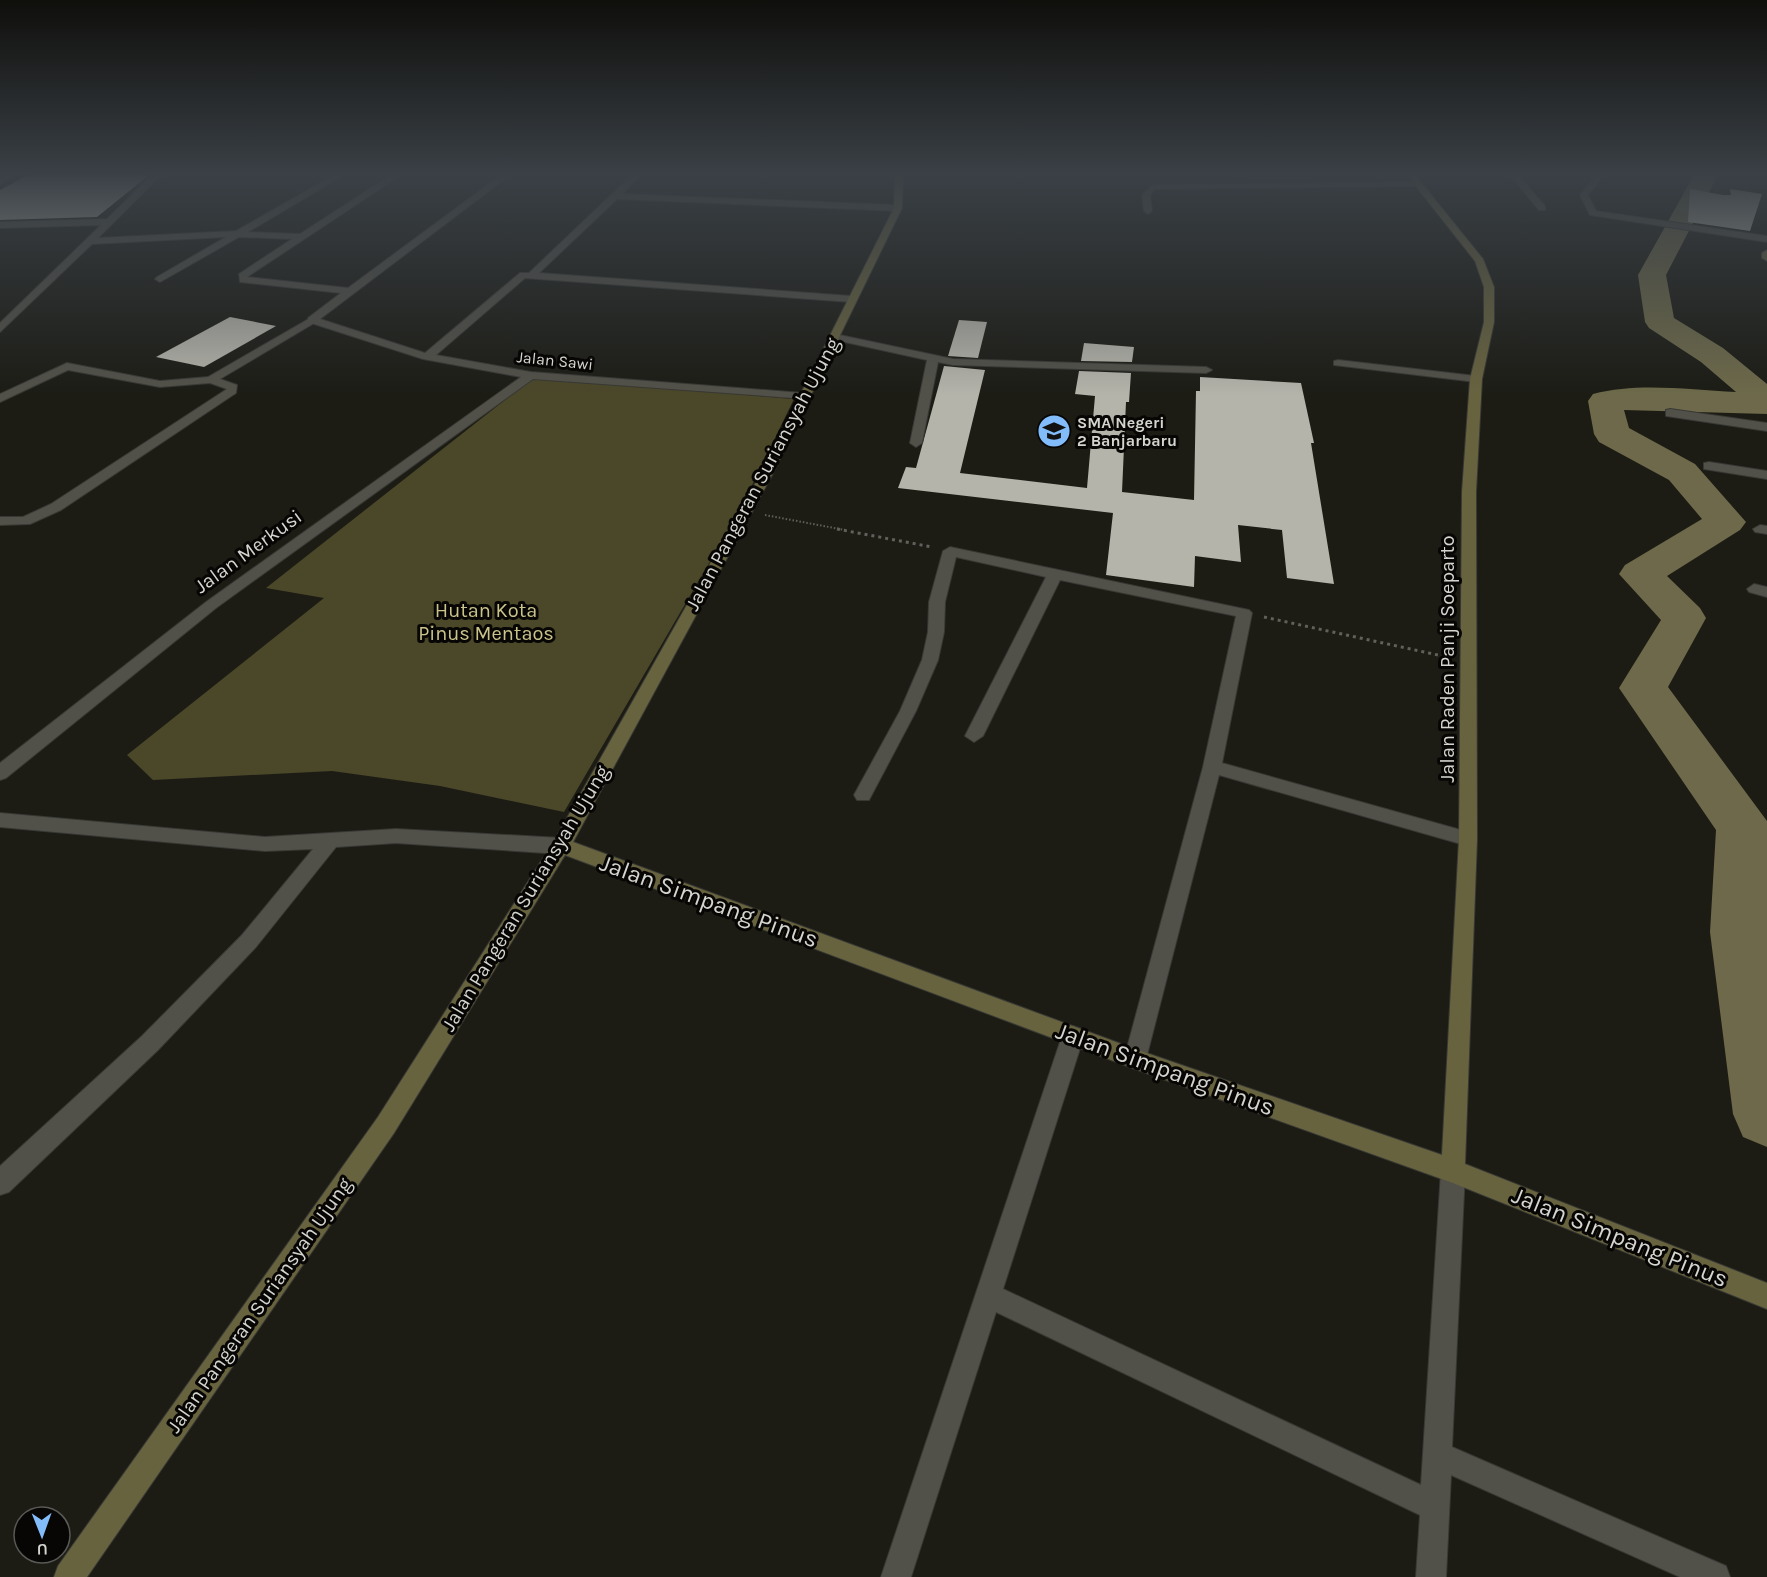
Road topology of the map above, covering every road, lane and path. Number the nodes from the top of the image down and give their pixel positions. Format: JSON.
{"nodes":[{"id":1,"x":80,"y":249,"type":"edge"},
{"id":2,"x":211,"y":249,"type":"edge"},
{"id":3,"x":285,"y":249,"type":"edge"},
{"id":4,"x":406,"y":249,"type":"edge"},
{"id":5,"x":557,"y":249,"type":"edge"},
{"id":6,"x":876,"y":249,"type":"edge"},
{"id":7,"x":1469,"y":249,"type":"edge"},
{"id":8,"x":1767,"y":253,"type":"edge"},
{"id":9,"x":1767,"y":258,"type":"edge"},
{"id":10,"x":527,"y":276,"type":"junction"},
{"id":11,"x":160,"y":279,"type":"dead end"},
{"id":12,"x":348,"y":291,"type":"junction"},
{"id":13,"x":850,"y":298,"type":"junction"},
{"id":14,"x":312,"y":320,"type":"junction"},
{"id":15,"x":0,"y":329,"type":"edge"},
{"id":16,"x":835,"y":337,"type":"junction"},
{"id":17,"x":427,"y":357,"type":"junction"},
{"id":18,"x":933,"y":359,"type":"junction"},
{"id":19,"x":1338,"y":363,"type":"dead end"},
{"id":20,"x":1206,"y":370,"type":"dead end"},
{"id":21,"x":531,"y":375,"type":"junction"},
{"id":22,"x":1476,"y":379,"type":"junction"},
{"id":23,"x":211,"y":380,"type":"junction"},
{"id":24,"x":802,"y":397,"type":"junction"},
{"id":25,"x":0,"y":398,"type":"edge"},
{"id":26,"x":1670,"y":413,"type":"dead end"},
{"id":27,"x":1767,"y":427,"type":"edge"},
{"id":28,"x":916,"y":443,"type":"dead end"},
{"id":29,"x":1709,"y":466,"type":"dead end"},
{"id":30,"x":1767,"y":475,"type":"edge"},
{"id":31,"x":747,"y":511,"type":"junction"},
{"id":32,"x":0,"y":521,"type":"edge"},
{"id":33,"x":950,"y":551,"type":"junction"},
{"id":34,"x":1055,"y":575,"type":"junction"},
{"id":35,"x":1244,"y":613,"type":"junction"},
{"id":36,"x":1469,"y":662,"type":"junction"},
{"id":37,"x":974,"y":736,"type":"dead end"},
{"id":38,"x":1212,"y":767,"type":"junction"},
{"id":39,"x":0,"y":773,"type":"edge"},
{"id":40,"x":863,"y":795,"type":"dead end"},
{"id":41,"x":0,"y":820,"type":"edge"},
{"id":42,"x":1468,"y":839,"type":"junction"},
{"id":43,"x":331,"y":840,"type":"junction"},
{"id":44,"x":561,"y":846,"type":"junction"},
{"id":45,"x":1073,"y":1036,"type":"junction"},
{"id":46,"x":1135,"y":1059,"type":"junction"},
{"id":47,"x":1453,"y":1171,"type":"junction"},
{"id":48,"x":0,"y":1183,"type":"edge"},
{"id":49,"x":988,"y":1294,"type":"junction"},
{"id":50,"x":1767,"y":1296,"type":"edge"},
{"id":51,"x":1436,"y":1454,"type":"junction"},
{"id":52,"x":1433,"y":1506,"type":"junction"},
{"id":53,"x":69,"y":1577,"type":"edge"},
{"id":54,"x":896,"y":1577,"type":"edge"},
{"id":55,"x":1431,"y":1577,"type":"edge"},
{"id":56,"x":1715,"y":1577,"type":"edge"}],
"edges":[{"from":1,"to":15,"type":"street"},
{"from":2,"to":11,"type":"street"},
{"from":3,"to":12,"type":"street"},
{"from":4,"to":12,"type":"street"},
{"from":5,"to":10,"type":"street"},
{"from":6,"to":13,"type":"street","name":"Jalan Pangeran Suriansyah Ujung"},
{"from":7,"to":22,"type":"street","name":"Jalan Raden Panji Soeparto"},
{"from":8,"to":9,"type":"street"},
{"from":10,"to":13,"type":"street"},
{"from":10,"to":17,"type":"street"},
{"from":12,"to":14,"type":"street"},
{"from":13,"to":16,"type":"street","name":"Jalan Pangeran Suriansyah Ujung"},
{"from":14,"to":17,"type":"street","name":"Jalan Sawi"},
{"from":14,"to":23,"type":"street"},
{"from":16,"to":18,"type":"street"},
{"from":16,"to":24,"type":"street","name":"Jalan Pangeran Suriansyah Ujung"},
{"from":17,"to":21,"type":"street","name":"Jalan Sawi"},
{"from":18,"to":20,"type":"street"},
{"from":18,"to":28,"type":"street"},
{"from":19,"to":22,"type":"street"},
{"from":21,"to":24,"type":"street","name":"Jalan Sawi"},
{"from":21,"to":39,"type":"street","name":"Jalan Merkusi"},
{"from":22,"to":36,"type":"street","name":"Jalan Raden Panji Soeparto"},
{"from":23,"to":25,"type":"street"},
{"from":23,"to":32,"type":"street"},
{"from":24,"to":31,"type":"street","name":"Jalan Pangeran Suriansyah Ujung"},
{"from":26,"to":27,"type":"street"},
{"from":29,"to":30,"type":"street"},
{"from":31,"to":33,"type":"path"},
{"from":31,"to":44,"type":"street","name":"Jalan Pangeran Suriansyah Ujung"},
{"from":33,"to":34,"type":"street"},
{"from":33,"to":40,"type":"street"},
{"from":34,"to":35,"type":"street"},
{"from":34,"to":37,"type":"street"},
{"from":35,"to":36,"type":"path"},
{"from":35,"to":38,"type":"street"},
{"from":36,"to":42,"type":"street","name":"Jalan Raden Panji Soeparto"},
{"from":38,"to":42,"type":"street"},
{"from":38,"to":46,"type":"street"},
{"from":41,"to":43,"type":"street"},
{"from":42,"to":47,"type":"street","name":"Jalan Raden Panji Soeparto"},
{"from":43,"to":44,"type":"street"},
{"from":43,"to":48,"type":"street"},
{"from":44,"to":45,"type":"street","name":"Jalan Simpang Pinus"},
{"from":44,"to":53,"type":"street","name":"Jalan Pangeran Suriansyah Ujung"},
{"from":45,"to":46,"type":"street","name":"Jalan Simpang Pinus"},
{"from":45,"to":49,"type":"street"},
{"from":46,"to":47,"type":"street","name":"Jalan Simpang Pinus"},
{"from":47,"to":50,"type":"street","name":"Jalan Simpang Pinus"},
{"from":47,"to":51,"type":"street"},
{"from":49,"to":52,"type":"street"},
{"from":49,"to":54,"type":"street"},
{"from":51,"to":52,"type":"street"},
{"from":51,"to":56,"type":"street"},
{"from":52,"to":55,"type":"street"}]}
